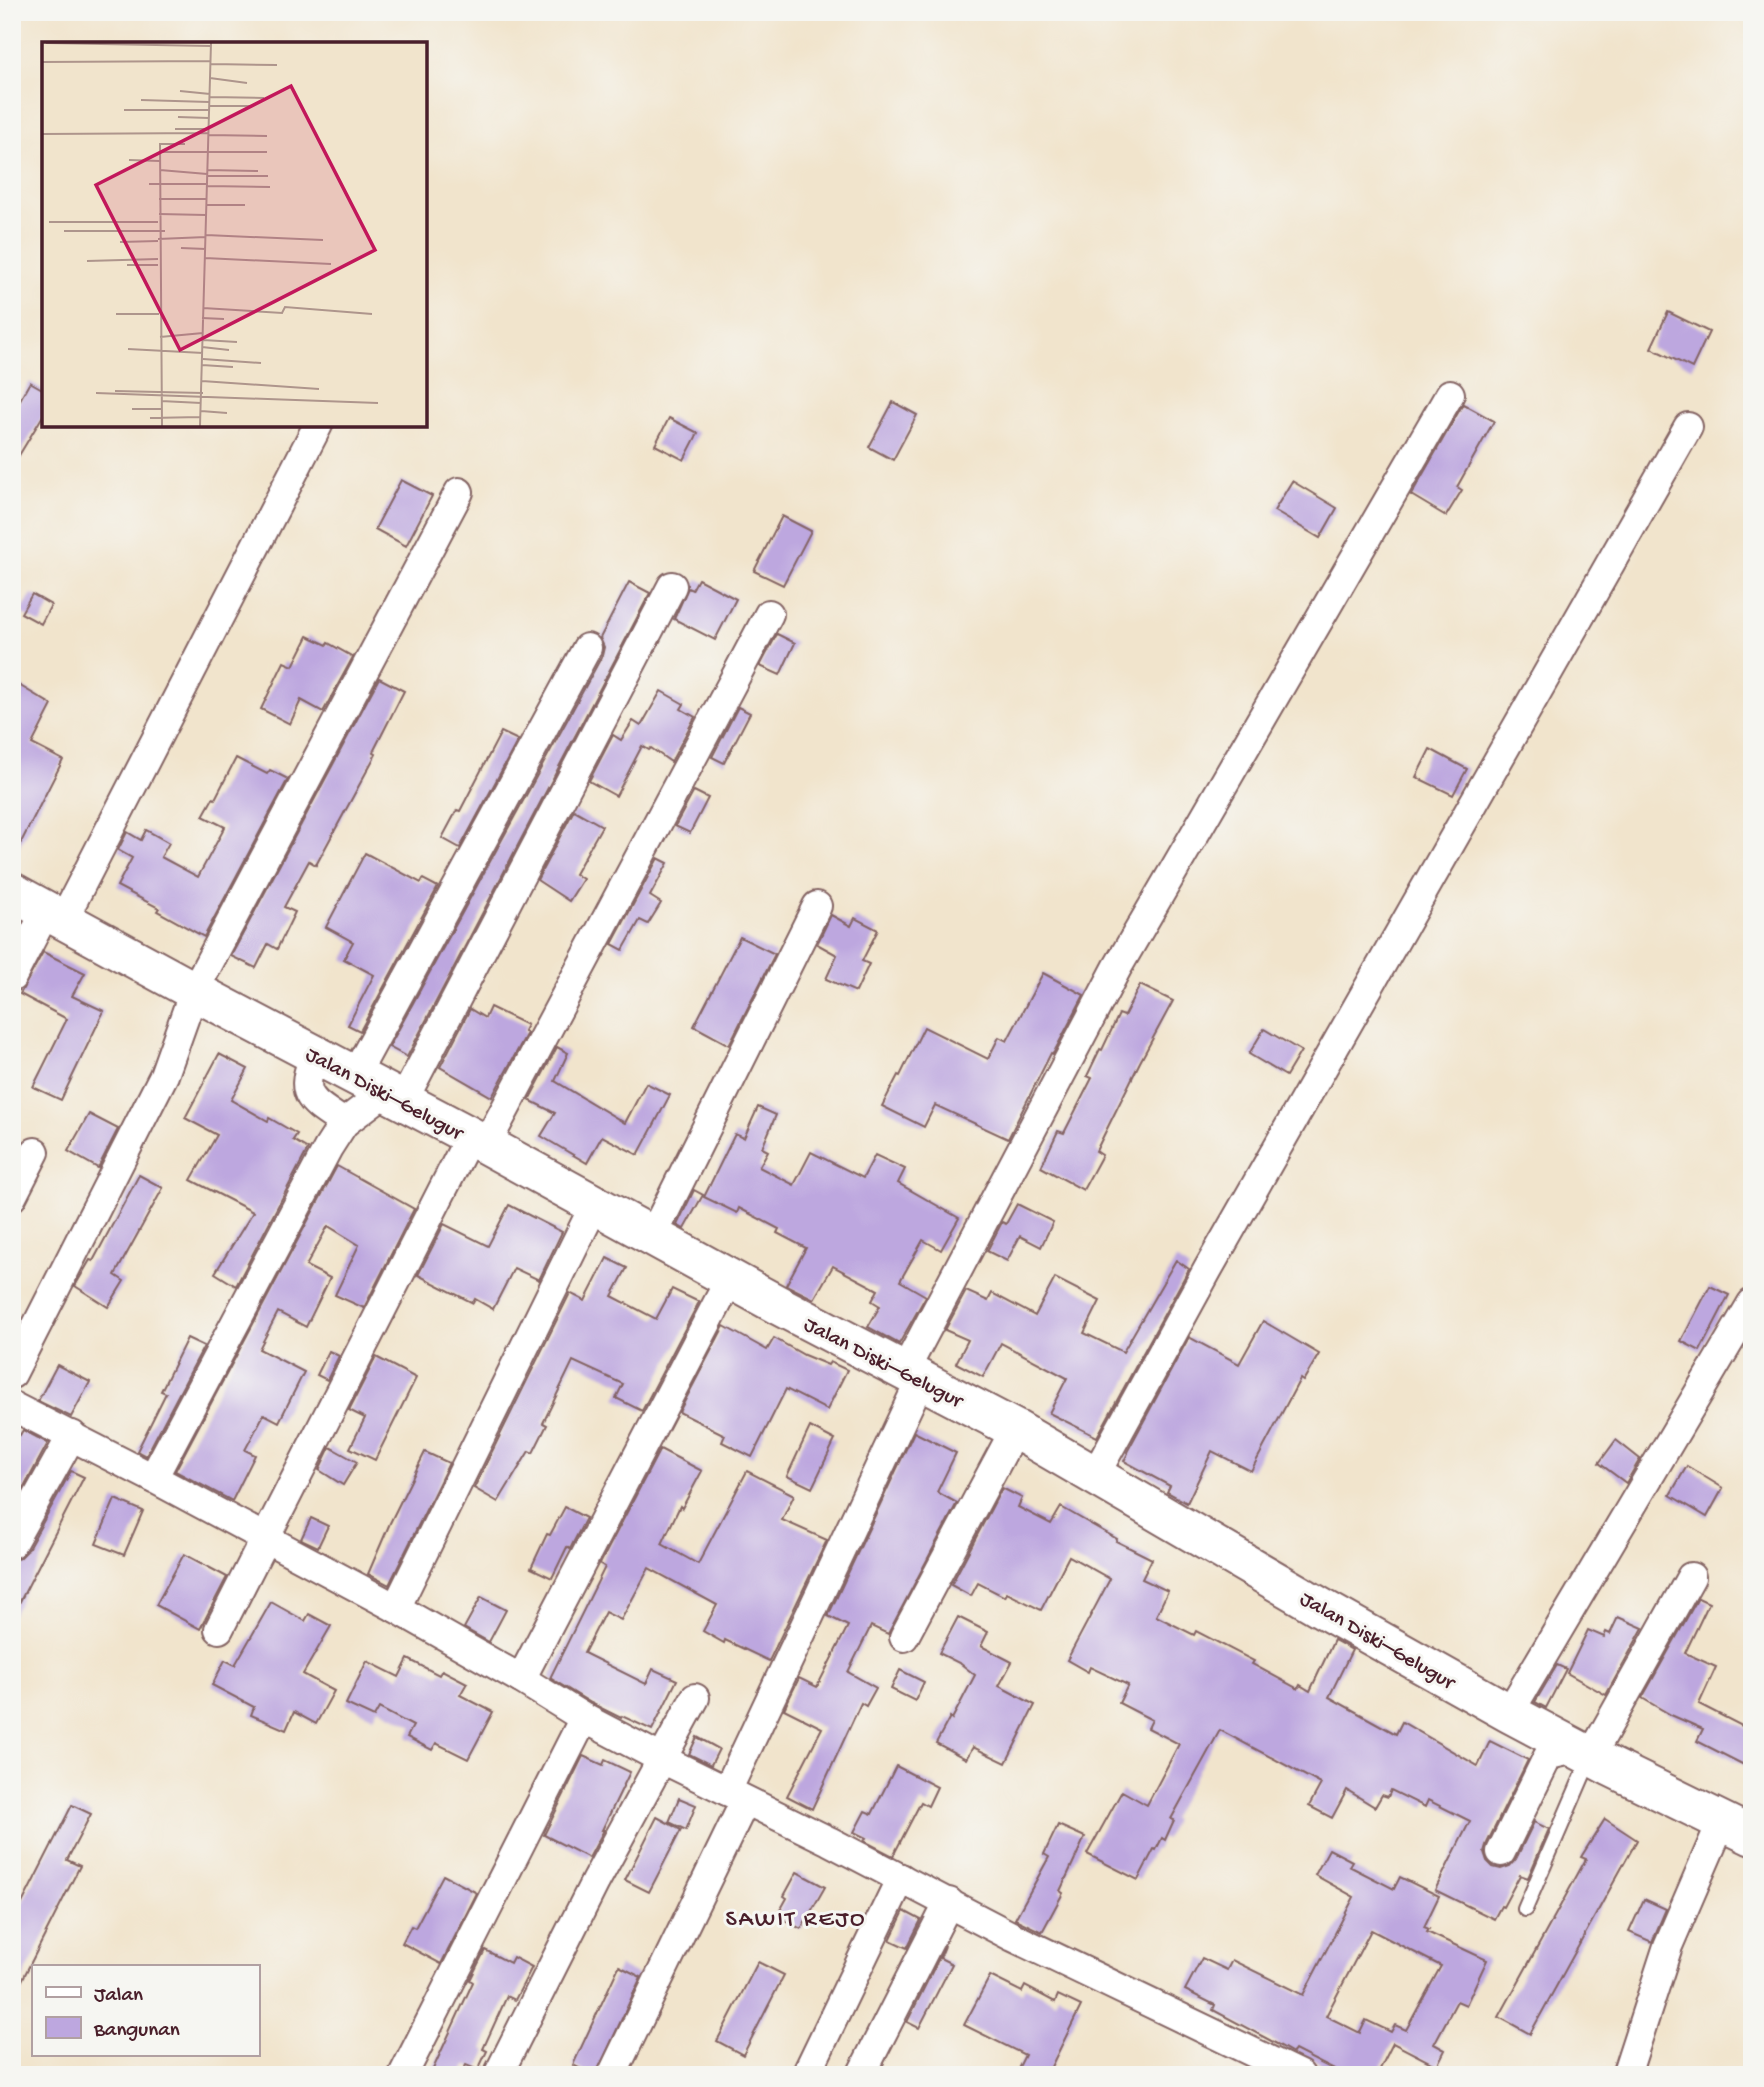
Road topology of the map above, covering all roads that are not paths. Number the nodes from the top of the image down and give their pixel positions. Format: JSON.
{"nodes":[{"id":1,"x":1450,"y":394,"type":"dead end"},
{"id":2,"x":317,"y":427,"type":"edge"},
{"id":3,"x":1688,"y":427,"type":"dead end"},
{"id":4,"x":459,"y":492,"type":"dead end"},
{"id":5,"x":672,"y":586,"type":"dead end"},
{"id":6,"x":769,"y":614,"type":"dead end"},
{"id":7,"x":587,"y":648,"type":"dead end"},
{"id":8,"x":12,"y":892,"type":"edge"},
{"id":9,"x":817,"y":906,"type":"dead end"},
{"id":10,"x":54,"y":915,"type":"junction"},
{"id":11,"x":12,"y":977,"type":"edge"},
{"id":12,"x":194,"y":992,"type":"junction"},
{"id":13,"x":315,"y":1055,"type":"junction"},
{"id":14,"x":381,"y":1089,"type":"junction"},
{"id":15,"x":344,"y":1123,"type":"junction"},
{"id":16,"x":477,"y":1141,"type":"junction"},
{"id":17,"x":35,"y":1152,"type":"dead end"},
{"id":18,"x":12,"y":1197,"type":"edge"},
{"id":19,"x":594,"y":1206,"type":"junction"},
{"id":20,"x":652,"y":1237,"type":"junction"},
{"id":21,"x":730,"y":1279,"type":"junction"},
{"id":22,"x":1752,"y":1303,"type":"edge"},
{"id":23,"x":12,"y":1374,"type":"edge"},
{"id":24,"x":912,"y":1375,"type":"junction"},
{"id":25,"x":12,"y":1406,"type":"edge"},
{"id":26,"x":1015,"y":1429,"type":"junction"},
{"id":27,"x":72,"y":1435,"type":"junction"},
{"id":28,"x":1096,"y":1475,"type":"junction"},
{"id":29,"x":153,"y":1478,"type":"junction"},
{"id":30,"x":265,"y":1538,"type":"junction"},
{"id":31,"x":12,"y":1543,"type":"edge"},
{"id":32,"x":1691,"y":1577,"type":"dead end"},
{"id":33,"x":397,"y":1608,"type":"junction"},
{"id":34,"x":219,"y":1629,"type":"dead end"},
{"id":35,"x":904,"y":1637,"type":"dead end"},
{"id":36,"x":521,"y":1679,"type":"junction"},
{"id":37,"x":695,"y":1698,"type":"dead end"},
{"id":38,"x":1509,"y":1713,"type":"junction"},
{"id":39,"x":584,"y":1717,"type":"junction"},
{"id":40,"x":1583,"y":1752,"type":"junction"},
{"id":41,"x":662,"y":1759,"type":"junction"},
{"id":42,"x":736,"y":1796,"type":"junction"},
{"id":43,"x":1737,"y":1829,"type":"edge"},
{"id":44,"x":1501,"y":1853,"type":"dead end"},
{"id":45,"x":901,"y":1878,"type":"junction"},
{"id":46,"x":949,"y":1902,"type":"junction"},
{"id":47,"x":1525,"y":1909,"type":"dead end"},
{"id":48,"x":403,"y":2075,"type":"edge"},
{"id":49,"x":498,"y":2075,"type":"edge"},
{"id":50,"x":612,"y":2075,"type":"edge"},
{"id":51,"x":806,"y":2075,"type":"edge"},
{"id":52,"x":861,"y":2075,"type":"edge"},
{"id":53,"x":1300,"y":2075,"type":"edge"},
{"id":54,"x":1626,"y":2075,"type":"edge"}],
"edges":[{"from":1,"to":24,"type":"street"},
{"from":2,"to":10,"type":"street"},
{"from":3,"to":28,"type":"street"},
{"from":4,"to":12,"type":"street"},
{"from":5,"to":14,"type":"street"},
{"from":6,"to":16,"type":"street"},
{"from":7,"to":14,"type":"street"},
{"from":8,"to":10,"type":"main road","name":"Jalan Diski–Gelugur"},
{"from":9,"to":20,"type":"street"},
{"from":10,"to":11,"type":"street"},
{"from":10,"to":12,"type":"main road","name":"Jalan Diski–Gelugur"},
{"from":12,"to":13,"type":"main road","name":"Jalan Diski–Gelugur"},
{"from":12,"to":23,"type":"street"},
{"from":13,"to":14,"type":"main road","name":"Jalan Diski–Gelugur"},
{"from":13,"to":15,"type":"street"},
{"from":14,"to":15,"type":"street"},
{"from":14,"to":16,"type":"main road","name":"Jalan Diski–Gelugur"},
{"from":15,"to":29,"type":"street"},
{"from":16,"to":19,"type":"main road","name":"Jalan Diski–Gelugur"},
{"from":16,"to":30,"type":"street"},
{"from":17,"to":18,"type":"street"},
{"from":19,"to":20,"type":"main road","name":"Jalan Diski–Gelugur"},
{"from":19,"to":33,"type":"street"},
{"from":20,"to":21,"type":"main road","name":"Jalan Diski–Gelugur"},
{"from":21,"to":24,"type":"main road","name":"Jalan Diski–Gelugur"},
{"from":21,"to":36,"type":"street"},
{"from":22,"to":38,"type":"street"},
{"from":24,"to":26,"type":"main road","name":"Jalan Diski–Gelugur"},
{"from":24,"to":42,"type":"street"},
{"from":25,"to":27,"type":"street"},
{"from":26,"to":28,"type":"main road","name":"Jalan Diski–Gelugur"},
{"from":26,"to":35,"type":"street"},
{"from":27,"to":29,"type":"street"},
{"from":27,"to":31,"type":"street"},
{"from":28,"to":38,"type":"main road","name":"Jalan Diski–Gelugur"},
{"from":29,"to":30,"type":"street"},
{"from":30,"to":33,"type":"street"},
{"from":30,"to":34,"type":"street"},
{"from":32,"to":40,"type":"street"},
{"from":33,"to":36,"type":"street"},
{"from":36,"to":39,"type":"street"},
{"from":37,"to":41,"type":"street"},
{"from":38,"to":40,"type":"main road","name":"Jalan Diski–Gelugur"},
{"from":39,"to":41,"type":"street"},
{"from":39,"to":48,"type":"street"},
{"from":40,"to":43,"type":"main road","name":"Jalan Diski–Gelugur"},
{"from":40,"to":44,"type":"street"},
{"from":40,"to":47,"type":"lane"},
{"from":41,"to":42,"type":"street"},
{"from":41,"to":49,"type":"street"},
{"from":42,"to":45,"type":"street"},
{"from":42,"to":50,"type":"street"},
{"from":43,"to":54,"type":"street"},
{"from":45,"to":46,"type":"street"},
{"from":45,"to":51,"type":"street"},
{"from":46,"to":52,"type":"street"},
{"from":46,"to":53,"type":"street"}]}
